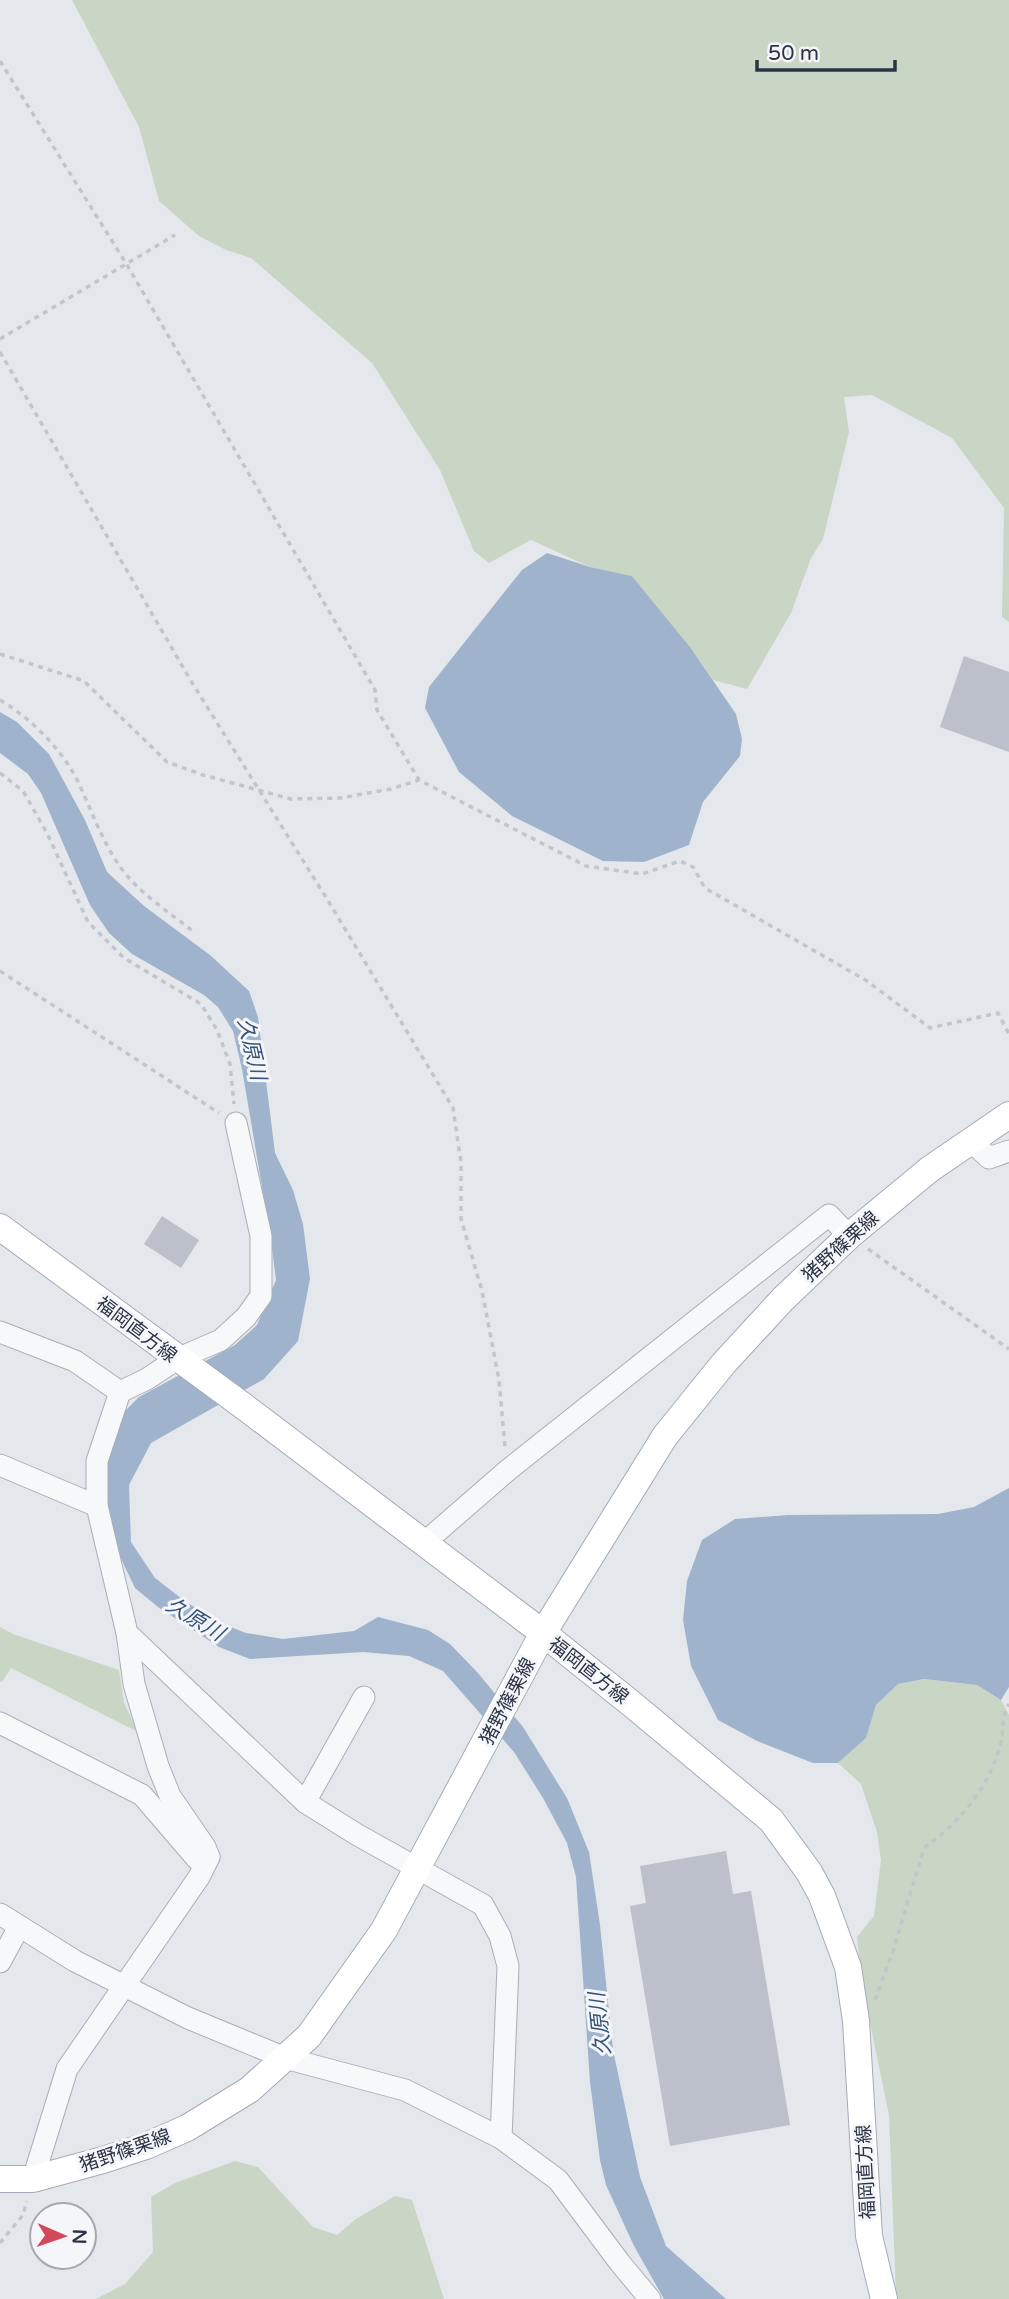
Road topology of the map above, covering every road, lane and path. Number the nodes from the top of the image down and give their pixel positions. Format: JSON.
{"nodes":[{"id":1,"x":0,"y":61,"type":"edge"},
{"id":2,"x":175,"y":235,"type":"dead end"},
{"id":3,"x":127,"y":265,"type":"junction"},
{"id":4,"x":0,"y":339,"type":"edge"},
{"id":5,"x":0,"y":352,"type":"edge"},
{"id":6,"x":0,"y":654,"type":"edge"},
{"id":7,"x":0,"y":700,"type":"edge"},
{"id":8,"x":0,"y":773,"type":"edge"},
{"id":9,"x":419,"y":780,"type":"junction"},
{"id":10,"x":260,"y":792,"type":"junction"},
{"id":11,"x":194,"y":932,"type":"dead end"},
{"id":12,"x":0,"y":971,"type":"edge"},
{"id":13,"x":1009,"y":1034,"type":"edge"},
{"id":14,"x":1009,"y":1115,"type":"edge"},
{"id":15,"x":236,"y":1124,"type":"junction"},
{"id":16,"x":971,"y":1141,"type":"junction"},
{"id":17,"x":1009,"y":1151,"type":"edge"},
{"id":18,"x":0,"y":1227,"type":"edge"},
{"id":19,"x":849,"y":1236,"type":"junction"},
{"id":20,"x":0,"y":1332,"type":"edge"},
{"id":21,"x":1009,"y":1349,"type":"edge"},
{"id":22,"x":181,"y":1362,"type":"junction"},
{"id":23,"x":120,"y":1392,"type":"junction"},
{"id":24,"x":0,"y":1465,"type":"edge"},
{"id":25,"x":508,"y":1470,"type":"junction"},
{"id":26,"x":97,"y":1506,"type":"junction"},
{"id":27,"x":425,"y":1543,"type":"junction"},
{"id":28,"x":127,"y":1633,"type":"junction"},
{"id":29,"x":543,"y":1633,"type":"junction"},
{"id":30,"x":364,"y":1697,"type":"dead end"},
{"id":31,"x":1009,"y":1704,"type":"edge"},
{"id":32,"x":0,"y":1723,"type":"edge"},
{"id":33,"x":305,"y":1802,"type":"junction"},
{"id":34,"x":209,"y":1857,"type":"junction"},
{"id":35,"x":418,"y":1867,"type":"junction"},
{"id":36,"x":0,"y":1914,"type":"edge"},
{"id":37,"x":19,"y":1927,"type":"junction"},
{"id":38,"x":0,"y":1962,"type":"edge"},
{"id":39,"x":125,"y":1986,"type":"junction"},
{"id":40,"x":856,"y":2021,"type":"junction"},
{"id":41,"x":285,"y":2058,"type":"junction"},
{"id":42,"x":501,"y":2138,"type":"junction"},
{"id":43,"x":0,"y":2179,"type":"edge"},
{"id":44,"x":33,"y":2179,"type":"junction"},
{"id":45,"x":0,"y":2243,"type":"edge"},
{"id":46,"x":650,"y":2299,"type":"edge"},
{"id":47,"x":884,"y":2299,"type":"edge"}],
"edges":[{"from":1,"to":3,"type":"path"},
{"from":2,"to":3,"type":"path"},
{"from":3,"to":4,"type":"path"},
{"from":3,"to":9,"type":"path"},
{"from":5,"to":10,"type":"path"},
{"from":6,"to":10,"type":"path"},
{"from":7,"to":11,"type":"path"},
{"from":8,"to":15,"type":"path"},
{"from":9,"to":10,"type":"path"},
{"from":9,"to":13,"type":"path"},
{"from":10,"to":25,"type":"path"},
{"from":12,"to":15,"type":"path"},
{"from":14,"to":16,"type":"main road","name":"猪野篠栗線"},
{"from":15,"to":22,"type":"street"},
{"from":16,"to":17,"type":"street"},
{"from":16,"to":19,"type":"main road","name":"猪野篠栗線"},
{"from":18,"to":22,"type":"main road","name":"福岡直方線"},
{"from":19,"to":21,"type":"path"},
{"from":19,"to":25,"type":"street"},
{"from":19,"to":29,"type":"main road","name":"猪野篠栗線"},
{"from":20,"to":23,"type":"street"},
{"from":22,"to":23,"type":"street"},
{"from":22,"to":27,"type":"main road","name":"福岡直方線"},
{"from":23,"to":26,"type":"street"},
{"from":24,"to":26,"type":"street"},
{"from":25,"to":27,"type":"street"},
{"from":26,"to":28,"type":"street"},
{"from":27,"to":29,"type":"main road","name":"福岡直方線"},
{"from":28,"to":33,"type":"street"},
{"from":28,"to":34,"type":"street"},
{"from":29,"to":35,"type":"main road","name":"猪野篠栗線"},
{"from":29,"to":40,"type":"main road","name":"福岡直方線"},
{"from":30,"to":33,"type":"street"},
{"from":31,"to":40,"type":"path"},
{"from":32,"to":34,"type":"street"},
{"from":33,"to":35,"type":"street"},
{"from":34,"to":39,"type":"street"},
{"from":35,"to":41,"type":"main road","name":"猪野篠栗線"},
{"from":35,"to":42,"type":"street"},
{"from":36,"to":37,"type":"street"},
{"from":37,"to":38,"type":"street"},
{"from":37,"to":39,"type":"street"},
{"from":39,"to":41,"type":"street"},
{"from":39,"to":44,"type":"street"},
{"from":40,"to":47,"type":"main road","name":"福岡直方線"},
{"from":41,"to":42,"type":"street"},
{"from":41,"to":44,"type":"main road","name":"猪野篠栗線"},
{"from":42,"to":46,"type":"street"},
{"from":43,"to":44,"type":"main road","name":"猪野篠栗線"},
{"from":44,"to":45,"type":"path"}]}
